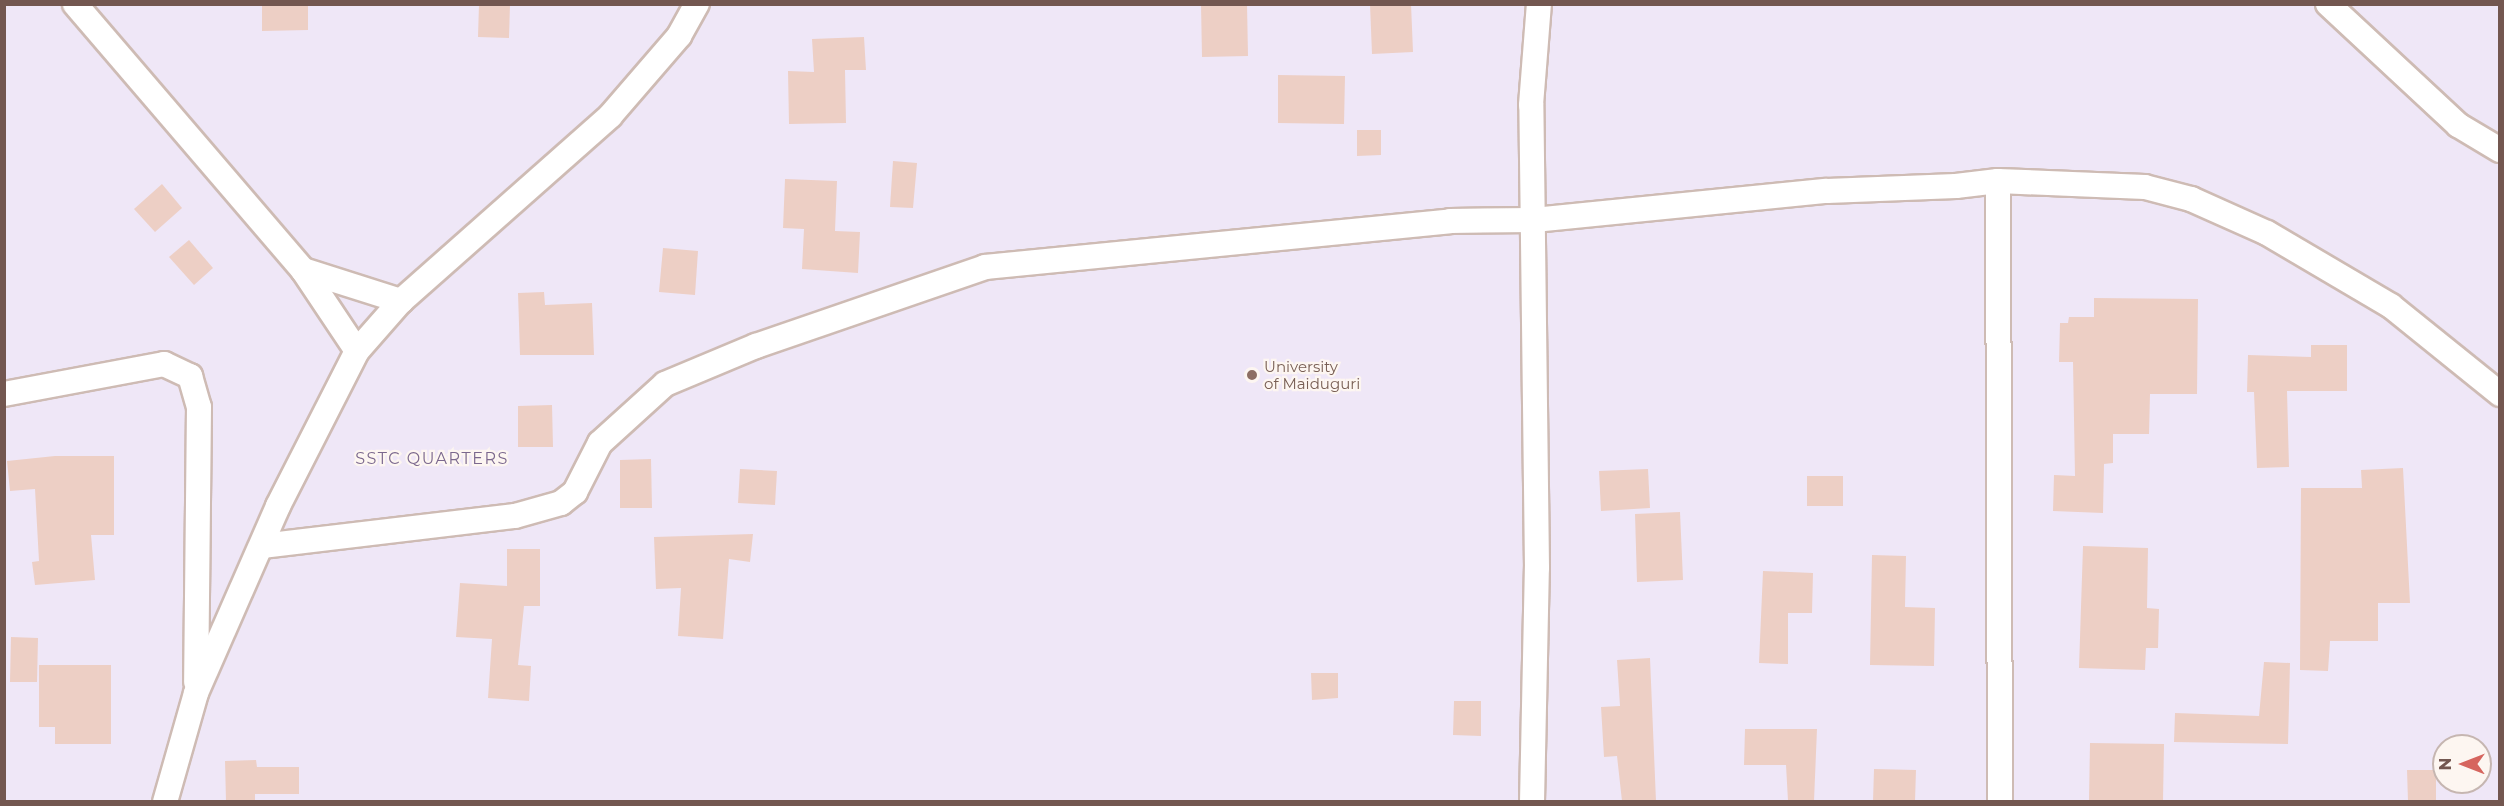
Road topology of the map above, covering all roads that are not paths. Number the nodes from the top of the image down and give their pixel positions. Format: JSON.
{"nodes":[{"id":1,"x":75,"y":4,"type":"edge"},
{"id":2,"x":697,"y":4,"type":"edge"},
{"id":3,"x":1539,"y":4,"type":"edge"},
{"id":4,"x":2328,"y":4,"type":"edge"},
{"id":5,"x":2499,"y":150,"type":"edge"},
{"id":6,"x":1998,"y":181,"type":"junction"},
{"id":7,"x":1534,"y":220,"type":"junction"},
{"id":8,"x":303,"y":270,"type":"junction"},
{"id":9,"x":401,"y":301,"type":"junction"},
{"id":10,"x":357,"y":351,"type":"junction"},
{"id":11,"x":4,"y":394,"type":"edge"},
{"id":12,"x":2499,"y":394,"type":"edge"},
{"id":13,"x":262,"y":546,"type":"junction"},
{"id":14,"x":196,"y":693,"type":"junction"},
{"id":15,"x":165,"y":801,"type":"edge"},
{"id":16,"x":1532,"y":801,"type":"edge"},
{"id":17,"x":2000,"y":801,"type":"edge"}],
"edges":[{"from":1,"to":8,"type":"street"},
{"from":2,"to":9,"type":"street"},
{"from":3,"to":7,"type":"street"},
{"from":4,"to":5,"type":"street"},
{"from":6,"to":7,"type":"street"},
{"from":6,"to":12,"type":"street"},
{"from":6,"to":17,"type":"street"},
{"from":7,"to":13,"type":"street"},
{"from":7,"to":16,"type":"street"},
{"from":8,"to":9,"type":"street"},
{"from":8,"to":10,"type":"street"},
{"from":9,"to":10,"type":"street"},
{"from":10,"to":13,"type":"street"},
{"from":11,"to":14,"type":"street"},
{"from":13,"to":14,"type":"street"},
{"from":14,"to":15,"type":"street"}]}
